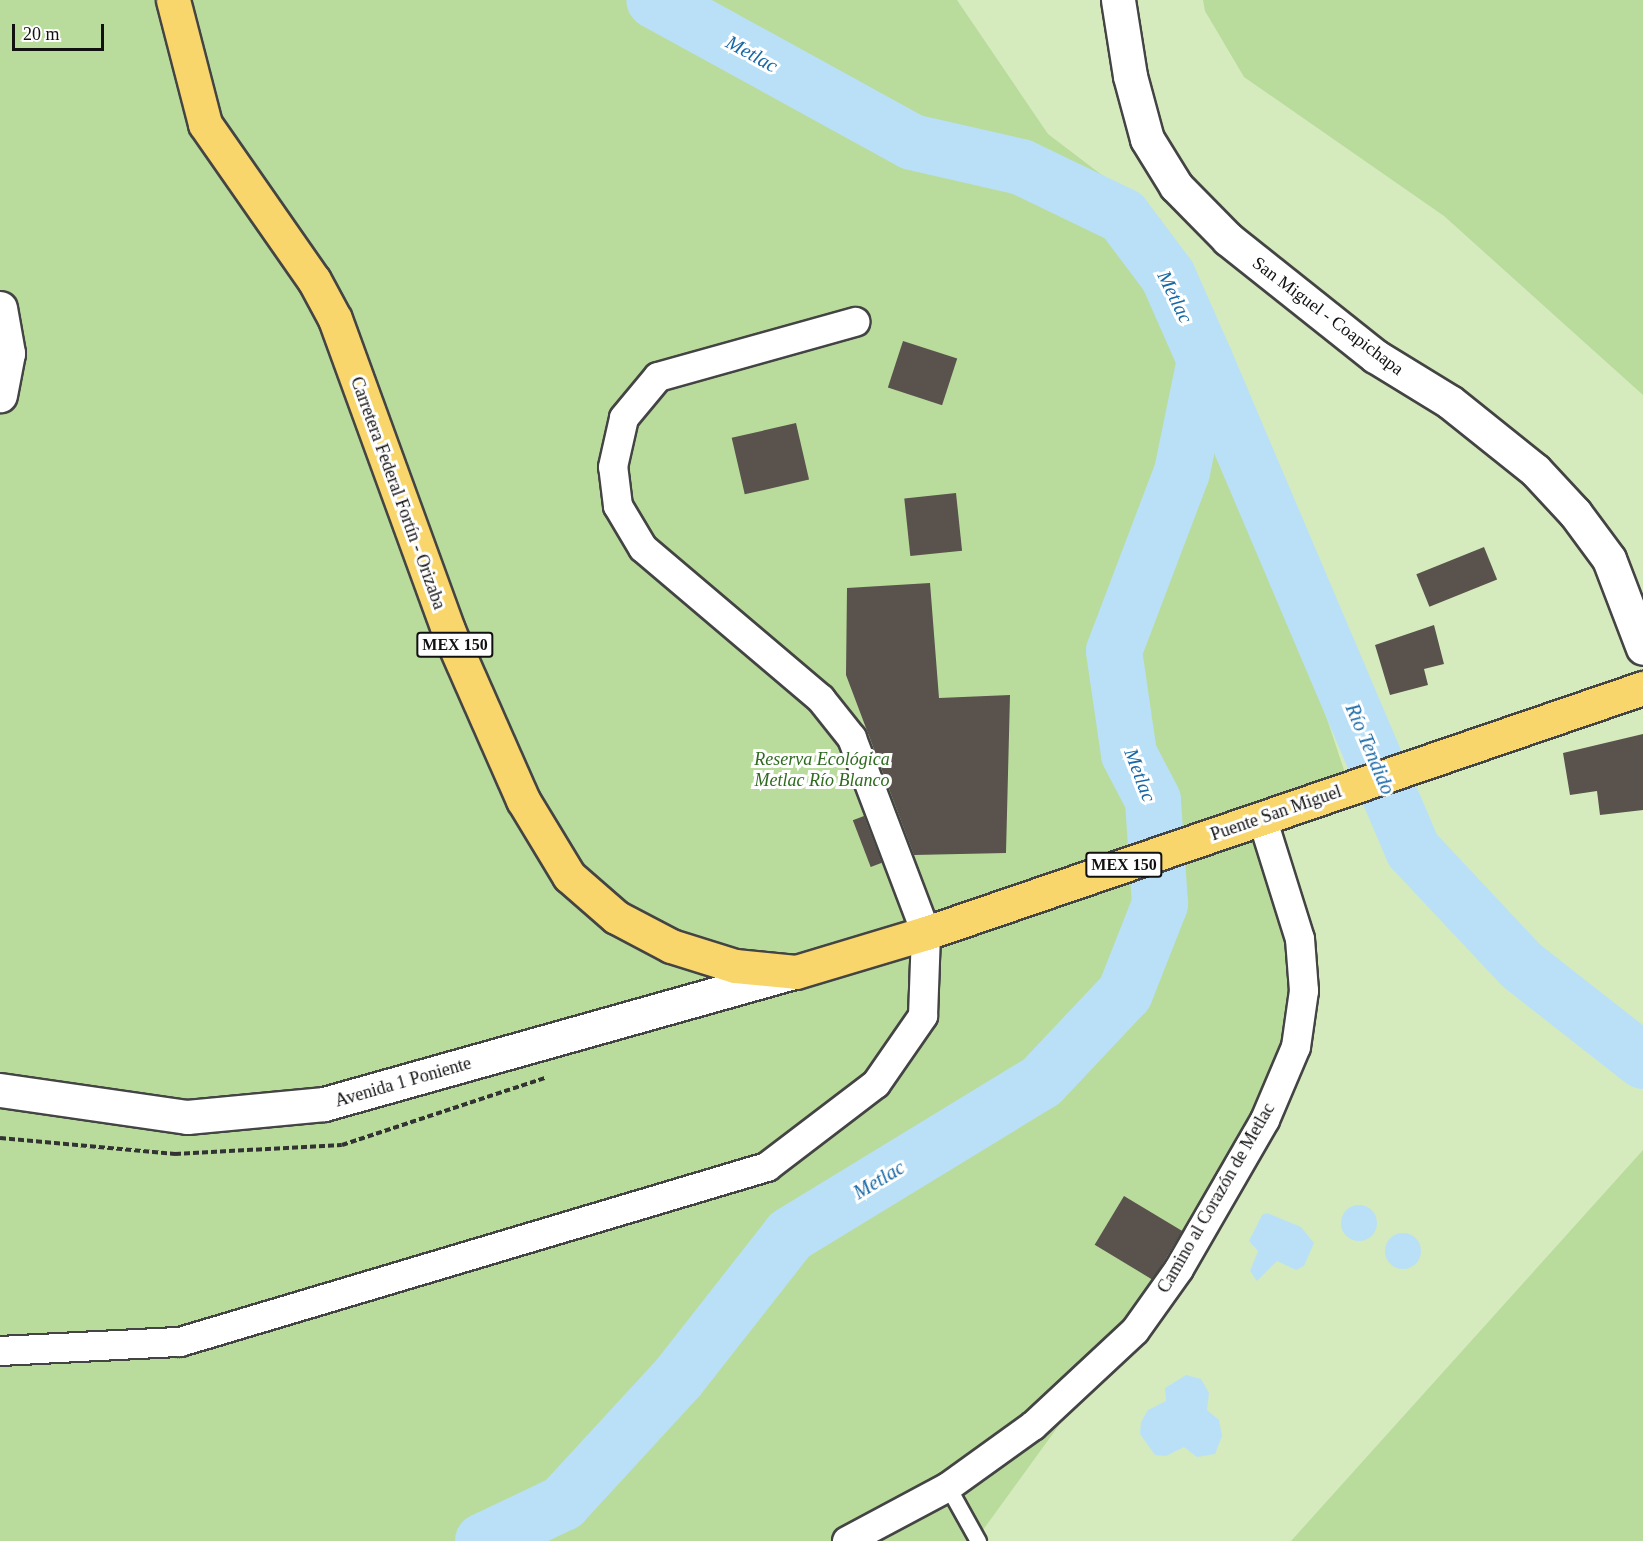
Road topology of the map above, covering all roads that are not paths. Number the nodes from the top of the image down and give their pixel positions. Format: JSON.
{"nodes":[{"id":1,"x":173,"y":0,"type":"edge"},
{"id":2,"x":1118,"y":0,"type":"edge"},
{"id":3,"x":0,"y":308,"type":"edge"},
{"id":4,"x":855,"y":322,"type":"dead end"},
{"id":5,"x":0,"y":395,"type":"edge"},
{"id":6,"x":1643,"y":648,"type":"edge"},
{"id":7,"x":1643,"y":688,"type":"edge"},
{"id":8,"x":1262,"y":818,"type":"junction"},
{"id":9,"x":986,"y":912,"type":"joint"},
{"id":10,"x":926,"y":933,"type":"junction"},
{"id":11,"x":796,"y":972,"type":"junction"},
{"id":12,"x":0,"y":1090,"type":"edge"},
{"id":13,"x":0,"y":1351,"type":"edge"},
{"id":14,"x":948,"y":1487,"type":"junction"},
{"id":15,"x":847,"y":1541,"type":"edge"},
{"id":16,"x":978,"y":1541,"type":"edge"}],
"edges":[{"from":1,"to":11,"type":"main road","name":"Carretera Federal Fortín - Orizaba","number":"MEX 150"},
{"from":2,"to":6,"type":"street","name":"San Miguel - Coapichapa"},
{"from":3,"to":5,"type":"street"},
{"from":4,"to":10,"type":"street"},
{"from":7,"to":8,"type":"main road","name":"Puente San Miguel","number":"MEX 150"},
{"from":8,"to":9,"type":"main road","name":"Puente San Miguel","number":"MEX 150"},
{"from":8,"to":14,"type":"street","name":"Camino al Corazón de Metlac"},
{"from":9,"to":10,"type":"main road","name":"Carretera Federal Fortín - Orizaba","number":"MEX 150"},
{"from":10,"to":11,"type":"main road","name":"Carretera Federal Fortín - Orizaba","number":"MEX 150"},
{"from":10,"to":13,"type":"street"},
{"from":11,"to":12,"type":"street","name":"Avenida 1 Poniente"},
{"from":14,"to":15,"type":"street","name":"Camino al Corazón de Metlac"},
{"from":14,"to":16,"type":"lane"}]}
